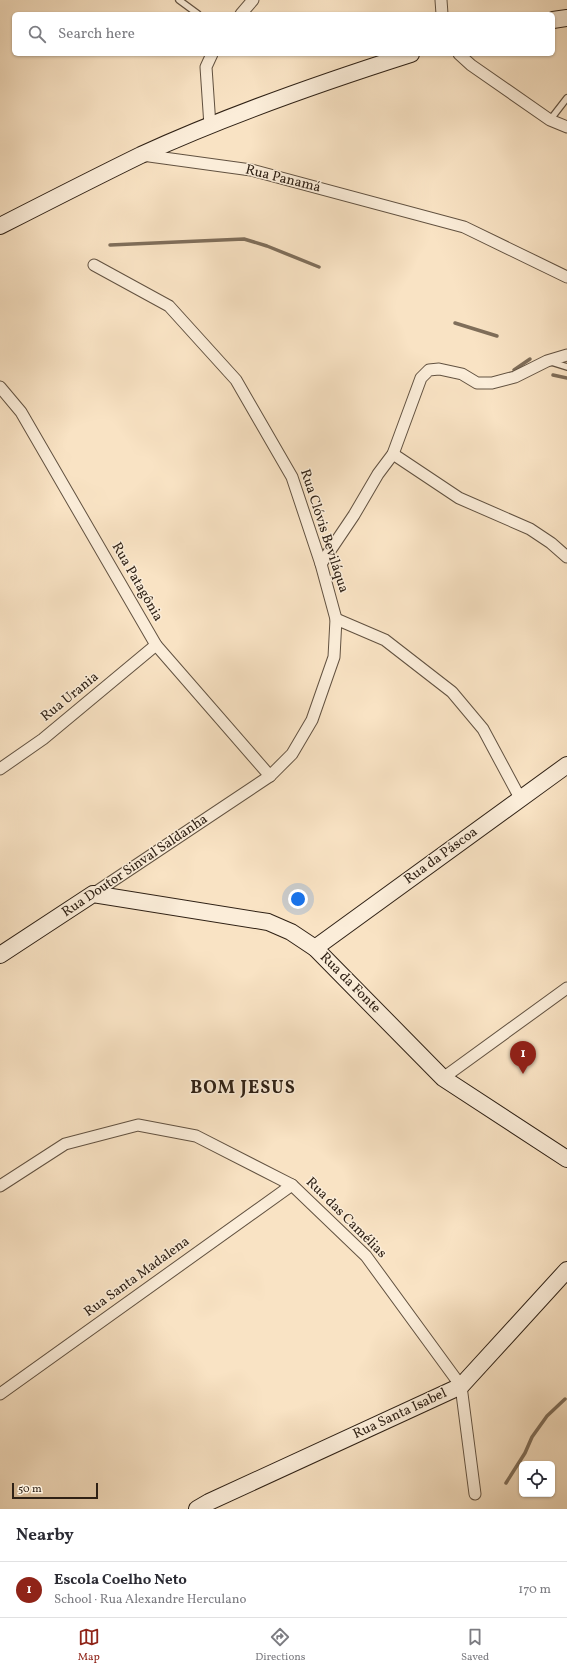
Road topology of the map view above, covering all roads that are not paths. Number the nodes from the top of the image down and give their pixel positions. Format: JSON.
{"nodes":[{"id":1,"x":179,"y":0,"type":"edge"},
{"id":2,"x":253,"y":0,"type":"edge"},
{"id":3,"x":441,"y":0,"type":"edge"},
{"id":4,"x":195,"y":12,"type":"edge"},
{"id":5,"x":243,"y":12,"type":"edge"},
{"id":6,"x":442,"y":12,"type":"edge"},
{"id":7,"x":567,"y":18,"type":"edge"},
{"id":8,"x":555,"y":20,"type":"edge"},
{"id":9,"x":211,"y":56,"type":"edge"},
{"id":10,"x":405,"y":56,"type":"edge"},
{"id":11,"x":461,"y":56,"type":"edge"},
{"id":12,"x":567,"y":98,"type":"edge"},
{"id":13,"x":550,"y":120,"type":"junction"},
{"id":14,"x":210,"y":126,"type":"junction"},
{"id":15,"x":567,"y":127,"type":"edge"},
{"id":16,"x":142,"y":155,"type":"junction"},
{"id":17,"x":0,"y":226,"type":"edge"},
{"id":18,"x":94,"y":266,"type":"dead end"},
{"id":19,"x":567,"y":277,"type":"edge"},
{"id":20,"x":567,"y":355,"type":"edge"},
{"id":21,"x":547,"y":361,"type":"junction"},
{"id":22,"x":567,"y":368,"type":"edge"},
{"id":23,"x":0,"y":387,"type":"edge"},
{"id":24,"x":393,"y":454,"type":"junction"},
{"id":25,"x":567,"y":558,"type":"edge"},
{"id":26,"x":321,"y":564,"type":"junction"},
{"id":27,"x":336,"y":618,"type":"junction"},
{"id":28,"x":156,"y":645,"type":"junction"},
{"id":29,"x":567,"y":765,"type":"edge"},
{"id":30,"x":0,"y":769,"type":"edge"},
{"id":31,"x":270,"y":776,"type":"junction"},
{"id":32,"x":520,"y":798,"type":"junction"},
{"id":33,"x":93,"y":894,"type":"junction"},
{"id":34,"x":315,"y":948,"type":"junction"},
{"id":35,"x":0,"y":955,"type":"edge"},
{"id":36,"x":567,"y":988,"type":"edge"},
{"id":37,"x":443,"y":1078,"type":"junction"},
{"id":38,"x":567,"y":1159,"type":"edge"},
{"id":39,"x":292,"y":1185,"type":"junction"},
{"id":40,"x":0,"y":1186,"type":"edge"},
{"id":41,"x":567,"y":1270,"type":"edge"},
{"id":42,"x":461,"y":1386,"type":"junction"},
{"id":43,"x":0,"y":1394,"type":"edge"},
{"id":44,"x":475,"y":1494,"type":"dead end"},
{"id":45,"x":197,"y":1509,"type":"edge"}],
"edges":[{"from":1,"to":4,"type":"lane"},
{"from":2,"to":5,"type":"street"},
{"from":3,"to":6,"type":"street"},
{"from":7,"to":8,"type":"street"},
{"from":9,"to":14,"type":"street"},
{"from":10,"to":14,"type":"street"},
{"from":11,"to":13,"type":"street"},
{"from":12,"to":13,"type":"lane"},
{"from":13,"to":15,"type":"street"},
{"from":14,"to":16,"type":"street"},
{"from":16,"to":17,"type":"street"},
{"from":16,"to":19,"type":"street","name":"Rua Panamá"},
{"from":18,"to":26,"type":"street","name":"Rua Clóvis Beviláqua"},
{"from":20,"to":21,"type":"street"},
{"from":21,"to":22,"type":"lane"},
{"from":21,"to":24,"type":"street"},
{"from":23,"to":28,"type":"street","name":"Rua Patagônia"},
{"from":24,"to":25,"type":"street"},
{"from":24,"to":26,"type":"street"},
{"from":26,"to":27,"type":"street","name":"Rua Clóvis Beviláqua"},
{"from":27,"to":31,"type":"street","name":"Rua Clóvis Beviláqua"},
{"from":27,"to":32,"type":"street"},
{"from":28,"to":30,"type":"street","name":"Rua Urania"},
{"from":28,"to":31,"type":"street","name":"Rua Patagônia"},
{"from":29,"to":32,"type":"street","name":"Rua da Páscoa"},
{"from":31,"to":33,"type":"street","name":"Rua Doutor Sinval Saldanha"},
{"from":32,"to":34,"type":"street","name":"Rua da Páscoa"},
{"from":33,"to":34,"type":"street","name":"Rua da Fonte"},
{"from":33,"to":35,"type":"street","name":"Rua Doutor Sinval Saldanha"},
{"from":34,"to":37,"type":"street","name":"Rua da Fonte"},
{"from":36,"to":37,"type":"street"},
{"from":37,"to":38,"type":"street","name":"Rua da Fonte"},
{"from":39,"to":40,"type":"street","name":"Rua das Camélias"},
{"from":39,"to":42,"type":"street","name":"Rua das Camélias"},
{"from":39,"to":43,"type":"street","name":"Rua Santa Madalena"},
{"from":41,"to":42,"type":"street","name":"Rua Santa Isabel"},
{"from":42,"to":44,"type":"street","name":"Rua das Camélias"},
{"from":42,"to":45,"type":"street","name":"Rua Santa Isabel"}]}
